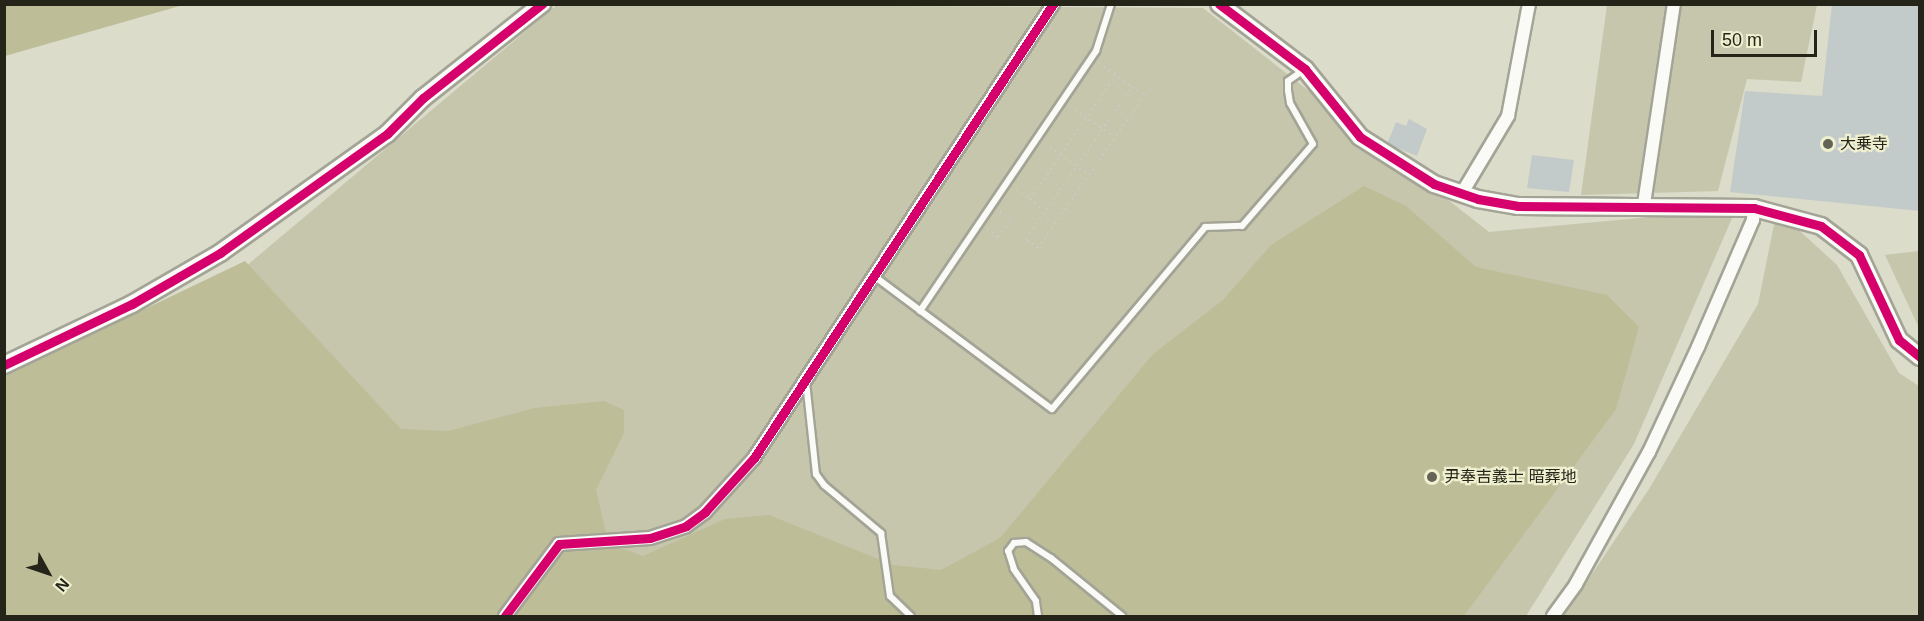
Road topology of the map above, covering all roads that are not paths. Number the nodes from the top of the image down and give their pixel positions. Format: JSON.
{"nodes":[{"id":1,"x":542,"y":4,"type":"edge"},
{"id":2,"x":1053,"y":4,"type":"edge"},
{"id":3,"x":1111,"y":4,"type":"edge"},
{"id":4,"x":1219,"y":4,"type":"edge"},
{"id":5,"x":1529,"y":4,"type":"edge"},
{"id":6,"x":1674,"y":4,"type":"edge"},
{"id":7,"x":1305,"y":69,"type":"junction"},
{"id":8,"x":1462,"y":193,"type":"junction"},
{"id":9,"x":1644,"y":204,"type":"junction"},
{"id":10,"x":1754,"y":208,"type":"junction"},
{"id":11,"x":874,"y":276,"type":"junction"},
{"id":12,"x":920,"y":311,"type":"junction"},
{"id":13,"x":1920,"y":357,"type":"edge"},
{"id":14,"x":4,"y":365,"type":"edge"},
{"id":15,"x":806,"y":380,"type":"junction"},
{"id":16,"x":505,"y":616,"type":"edge"},
{"id":17,"x":911,"y":616,"type":"edge"},
{"id":18,"x":1038,"y":616,"type":"edge"},
{"id":19,"x":1122,"y":616,"type":"edge"},
{"id":20,"x":1553,"y":616,"type":"edge"}],
"edges":[{"from":1,"to":14,"type":"street"},
{"from":2,"to":11,"type":"street"},
{"from":3,"to":12,"type":"lane"},
{"from":4,"to":7,"type":"street"},
{"from":5,"to":8,"type":"street"},
{"from":6,"to":9,"type":"street"},
{"from":7,"to":8,"type":"street"},
{"from":7,"to":12,"type":"lane"},
{"from":8,"to":9,"type":"street"},
{"from":9,"to":10,"type":"street"},
{"from":10,"to":13,"type":"street"},
{"from":10,"to":20,"type":"street"},
{"from":11,"to":12,"type":"lane"},
{"from":11,"to":15,"type":"street"},
{"from":15,"to":16,"type":"street"},
{"from":15,"to":17,"type":"lane"},
{"from":18,"to":19,"type":"lane"}]}
